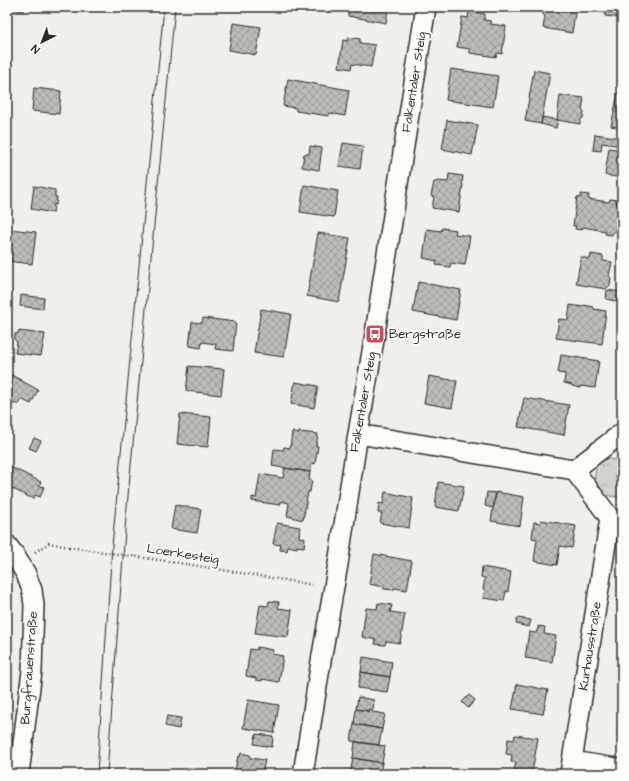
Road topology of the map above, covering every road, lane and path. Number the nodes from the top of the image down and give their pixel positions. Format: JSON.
{"nodes":[{"id":1,"x":426,"y":7,"type":"edge"},
{"id":2,"x":622,"y":433,"type":"edge"},
{"id":3,"x":358,"y":434,"type":"junction"},
{"id":4,"x":574,"y":470,"type":"junction"},
{"id":5,"x":616,"y":514,"type":"edge"},
{"id":6,"x":49,"y":543,"type":"dead end"},
{"id":7,"x":7,"y":545,"type":"edge"},
{"id":8,"x":315,"y":585,"type":"dead end"},
{"id":9,"x":619,"y":601,"type":"edge"},
{"id":10,"x":622,"y":604,"type":"edge"},
{"id":11,"x":622,"y":714,"type":"edge"},
{"id":12,"x":622,"y":741,"type":"edge"},
{"id":13,"x":571,"y":767,"type":"edge"},
{"id":14,"x":622,"y":769,"type":"edge"},
{"id":15,"x":19,"y":774,"type":"edge"},
{"id":16,"x":304,"y":774,"type":"edge"}],
"edges":[{"from":1,"to":3,"type":"street","name":"Falkentaler Steig"},
{"from":2,"to":4,"type":"street"},
{"from":3,"to":4,"type":"street"},
{"from":3,"to":16,"type":"street","name":"Falkentaler Steig"},
{"from":4,"to":5,"type":"street","name":"Kurhausstraße"},
{"from":5,"to":13,"type":"street","name":"Kurhausstraße"},
{"from":6,"to":8,"type":"path","name":"Loerkesteig","bridge":true},
{"from":7,"to":15,"type":"street","name":"Burgfrauenstraße"},
{"from":9,"to":10,"type":"path"},
{"from":11,"to":12,"type":"path"},
{"from":13,"to":14,"type":"street"}]}
